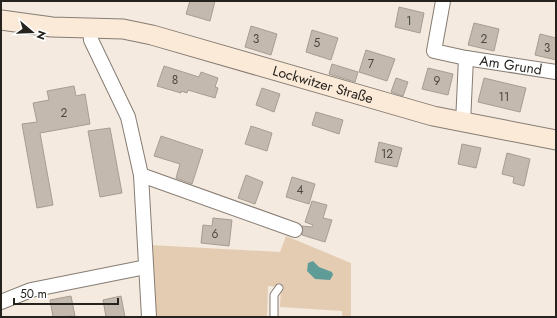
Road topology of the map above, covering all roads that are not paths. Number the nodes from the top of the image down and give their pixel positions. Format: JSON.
{"nodes":[{"id":1,"x":444,"y":1,"type":"edge"},
{"id":2,"x":1,"y":20,"type":"edge"},
{"id":3,"x":90,"y":27,"type":"junction"},
{"id":4,"x":466,"y":58,"type":"junction"},
{"id":5,"x":556,"y":72,"type":"edge"},
{"id":6,"x":463,"y":123,"type":"junction"},
{"id":7,"x":556,"y":140,"type":"edge"},
{"id":8,"x":141,"y":176,"type":"junction"},
{"id":9,"x":295,"y":230,"type":"dead end"},
{"id":10,"x":146,"y":267,"type":"junction"},
{"id":11,"x":279,"y":288,"type":"dead end"},
{"id":12,"x":1,"y":302,"type":"edge"},
{"id":13,"x":149,"y":317,"type":"edge"},
{"id":14,"x":274,"y":317,"type":"edge"}],
"edges":[{"from":1,"to":4,"type":"street","name":"Am Grund"},
{"from":2,"to":3,"type":"street","name":"Lockwitzer Straße"},
{"from":3,"to":6,"type":"street","name":"Lockwitzer Straße"},
{"from":3,"to":8,"type":"street"},
{"from":4,"to":5,"type":"street","name":"Am Grund"},
{"from":4,"to":6,"type":"street","name":"Am Grund"},
{"from":6,"to":7,"type":"street","name":"Lockwitzer Straße"},
{"from":8,"to":9,"type":"street"},
{"from":8,"to":10,"type":"street"},
{"from":10,"to":12,"type":"street"},
{"from":10,"to":13,"type":"street"},
{"from":11,"to":14,"type":"lane"}]}
